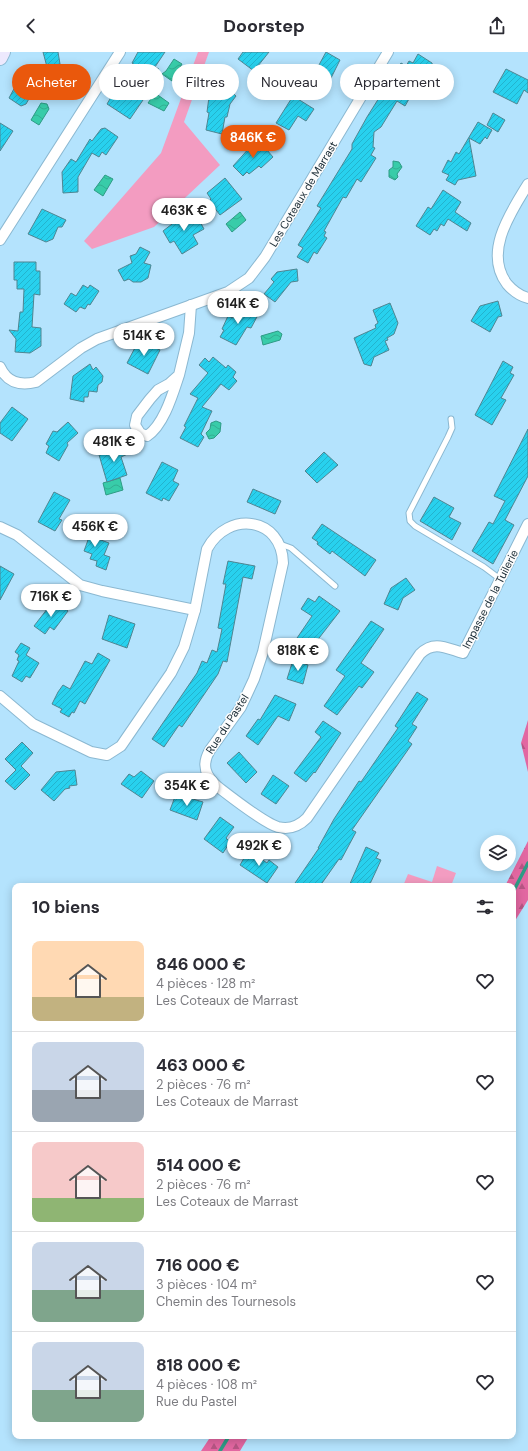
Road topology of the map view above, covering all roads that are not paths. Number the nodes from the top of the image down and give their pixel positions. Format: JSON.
{"nodes":[{"id":1,"x":3,"y":52,"type":"edge"},
{"id":2,"x":120,"y":52,"type":"edge"},
{"id":3,"x":388,"y":52,"type":"edge"},
{"id":4,"x":0,"y":58,"type":"edge"},
{"id":5,"x":528,"y":184,"type":"edge"},
{"id":6,"x":0,"y":240,"type":"edge"},
{"id":7,"x":528,"y":298,"type":"edge"},
{"id":8,"x":190,"y":305,"type":"junction"},
{"id":9,"x":0,"y":367,"type":"edge"},
{"id":10,"x":179,"y":375,"type":"junction"},
{"id":11,"x":451,"y":419,"type":"dead end"},
{"id":12,"x":528,"y":524,"type":"edge"},
{"id":13,"x":0,"y":527,"type":"edge"},
{"id":14,"x":280,"y":544,"type":"junction"},
{"id":15,"x":500,"y":579,"type":"junction"},
{"id":16,"x":335,"y":586,"type":"dead end"},
{"id":17,"x":195,"y":610,"type":"junction"},
{"id":18,"x":463,"y":654,"type":"joint"},
{"id":19,"x":0,"y":696,"type":"edge"}],
"edges":[{"from":1,"to":4,"type":"street"},
{"from":2,"to":6,"type":"street"},
{"from":3,"to":8,"type":"street","name":"Les Coteaux de Marrast"},
{"from":5,"to":7,"type":"street"},
{"from":8,"to":9,"type":"street","name":"Les Coteaux de Marrast"},
{"from":8,"to":10,"type":"street"},
{"from":10,"to":10,"type":"street"},
{"from":11,"to":15,"type":"lane"},
{"from":12,"to":15,"type":"street","name":"Impasse de la Tuilerie"},
{"from":13,"to":17,"type":"street"},
{"from":14,"to":16,"type":"lane"},
{"from":14,"to":17,"type":"street"},
{"from":14,"to":18,"type":"street","name":"Rue du Pastel"},
{"from":15,"to":18,"type":"street","name":"Impasse de la Tuilerie"},
{"from":17,"to":19,"type":"street"}]}
